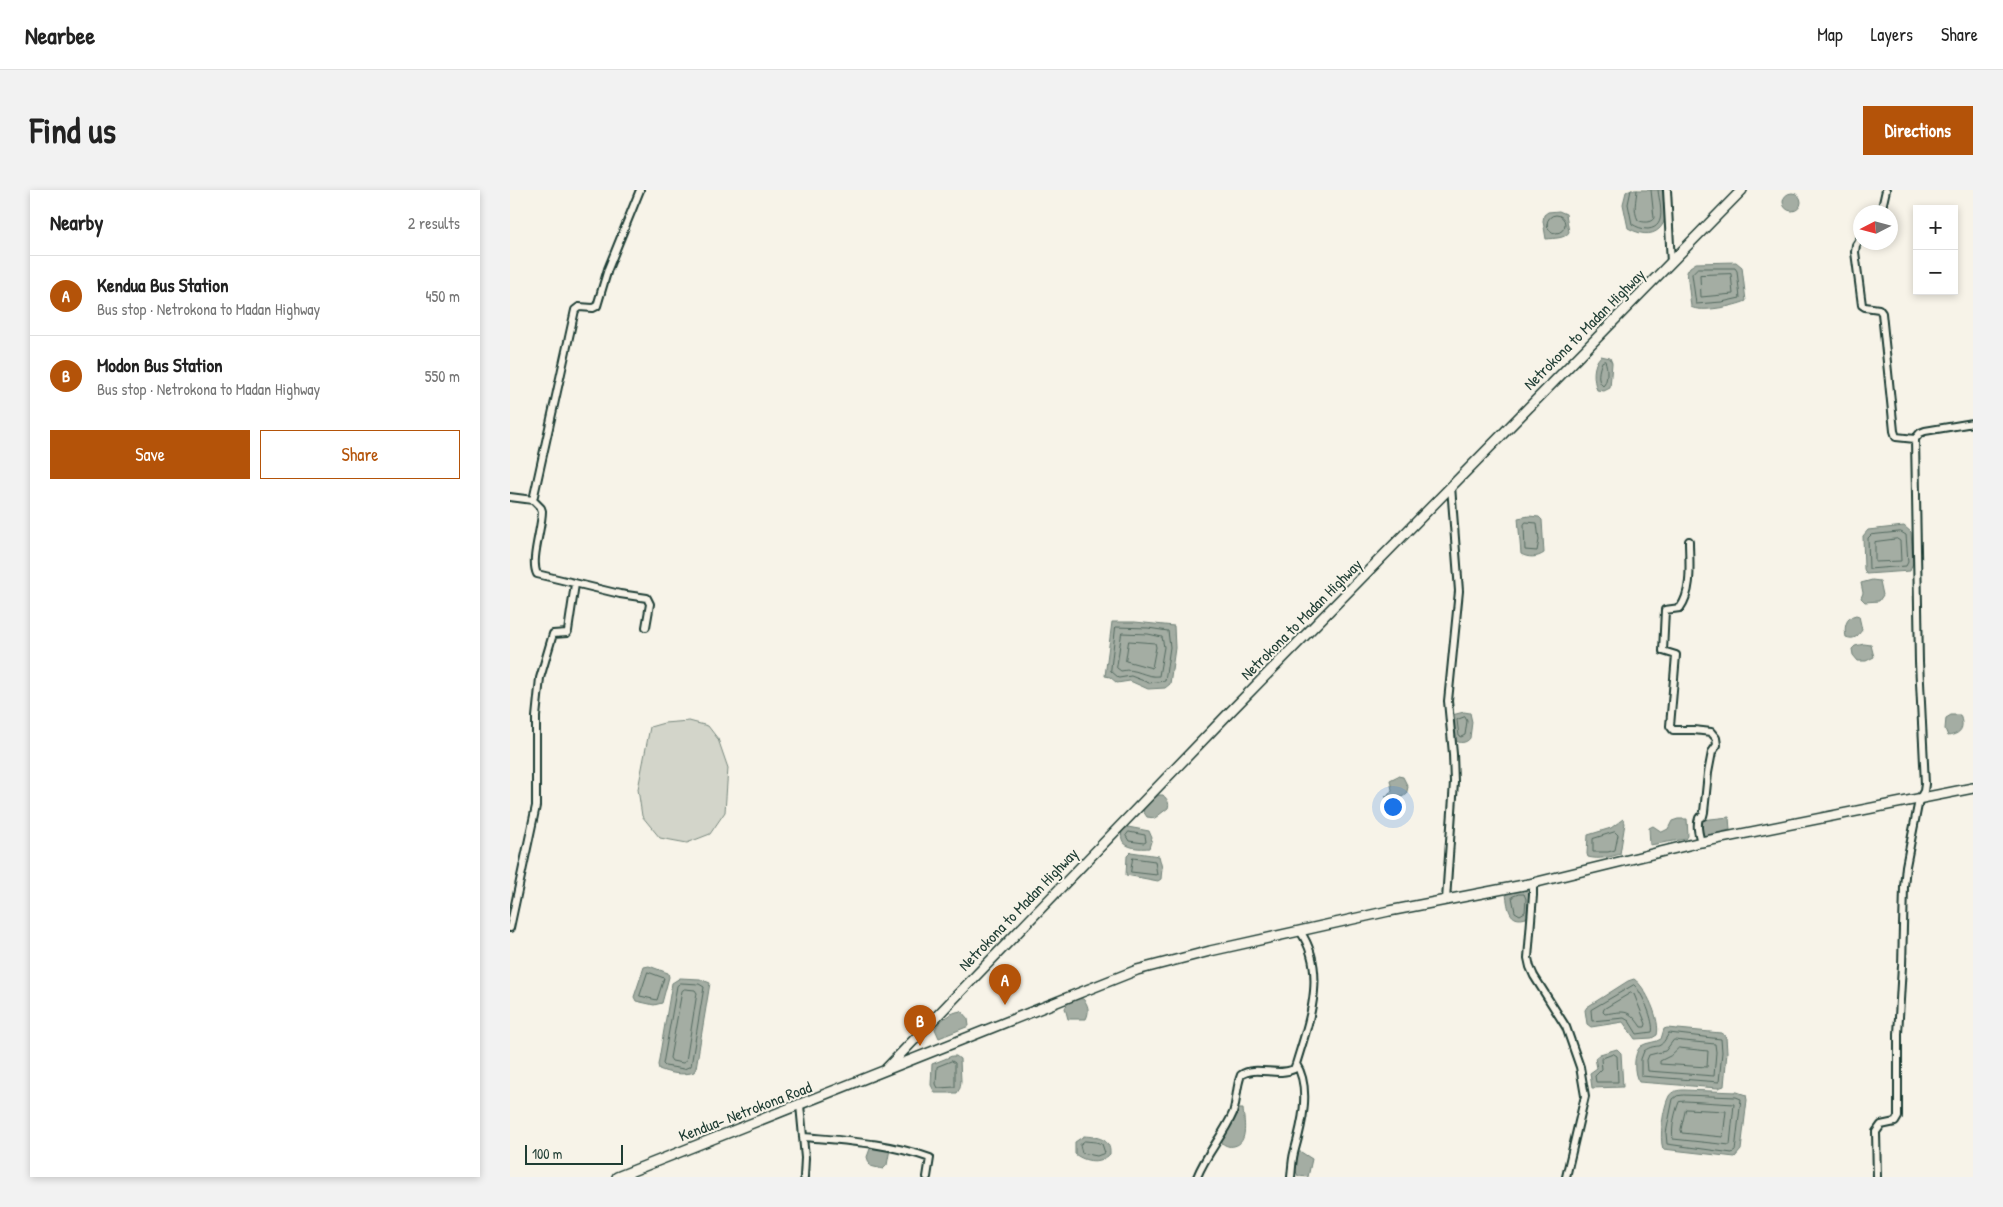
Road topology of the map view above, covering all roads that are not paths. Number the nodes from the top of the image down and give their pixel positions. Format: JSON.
{"nodes":[{"id":1,"x":640,"y":190,"type":"edge"},
{"id":2,"x":1667,"y":190,"type":"edge"},
{"id":3,"x":1742,"y":190,"type":"edge"},
{"id":4,"x":1886,"y":190,"type":"edge"},
{"id":5,"x":1883,"y":205,"type":"edge"},
{"id":6,"x":1855,"y":250,"type":"edge"},
{"id":7,"x":1671,"y":263,"type":"junction"},
{"id":8,"x":1973,"y":423,"type":"edge"},
{"id":9,"x":1915,"y":439,"type":"junction"},
{"id":10,"x":1451,"y":486,"type":"junction"},
{"id":11,"x":510,"y":497,"type":"edge"},
{"id":12,"x":533,"y":500,"type":"junction"},
{"id":13,"x":1688,"y":541,"type":"dead end"},
{"id":14,"x":575,"y":584,"type":"junction"},
{"id":15,"x":646,"y":627,"type":"dead end"},
{"id":16,"x":1973,"y":788,"type":"edge"},
{"id":17,"x":1919,"y":800,"type":"junction"},
{"id":18,"x":1701,"y":842,"type":"junction"},
{"id":19,"x":1529,"y":884,"type":"junction"},
{"id":20,"x":1446,"y":900,"type":"junction"},
{"id":21,"x":510,"y":928,"type":"edge"},
{"id":22,"x":1300,"y":931,"type":"junction"},
{"id":23,"x":1296,"y":1064,"type":"junction"},
{"id":24,"x":884,"y":1072,"type":"junction"},
{"id":25,"x":800,"y":1105,"type":"junction"},
{"id":26,"x":804,"y":1137,"type":"junction"},
{"id":27,"x":617,"y":1177,"type":"edge"},
{"id":28,"x":804,"y":1177,"type":"edge"},
{"id":29,"x":927,"y":1177,"type":"edge"},
{"id":30,"x":1197,"y":1177,"type":"edge"},
{"id":31,"x":1291,"y":1177,"type":"edge"},
{"id":32,"x":1566,"y":1177,"type":"edge"},
{"id":33,"x":1877,"y":1177,"type":"edge"}],
"edges":[{"from":1,"to":12,"type":"street"},
{"from":2,"to":7,"type":"street"},
{"from":3,"to":7,"type":"main road","name":"Netrokona to Madan Highway"},
{"from":4,"to":5,"type":"street"},
{"from":6,"to":9,"type":"street"},
{"from":7,"to":10,"type":"main road","name":"Netrokona to Madan Highway"},
{"from":8,"to":9,"type":"street"},
{"from":9,"to":17,"type":"street"},
{"from":10,"to":20,"type":"street"},
{"from":10,"to":24,"type":"main road","name":"Netrokona to Madan Highway"},
{"from":11,"to":12,"type":"street"},
{"from":12,"to":14,"type":"street"},
{"from":13,"to":18,"type":"street"},
{"from":14,"to":15,"type":"street"},
{"from":14,"to":21,"type":"street"},
{"from":16,"to":17,"type":"main road","name":"Kendua- Netrokona Road"},
{"from":17,"to":18,"type":"main road","name":"Kendua- Netrokona Road"},
{"from":17,"to":33,"type":"street"},
{"from":18,"to":19,"type":"main road","name":"Kendua- Netrokona Road"},
{"from":19,"to":20,"type":"main road","name":"Kendua- Netrokona Road"},
{"from":19,"to":32,"type":"street"},
{"from":20,"to":22,"type":"main road","name":"Kendua- Netrokona Road"},
{"from":22,"to":23,"type":"street"},
{"from":22,"to":24,"type":"main road","name":"Kendua- Netrokona Road"},
{"from":23,"to":30,"type":"street"},
{"from":23,"to":31,"type":"street"},
{"from":24,"to":25,"type":"main road","name":"Kendua- Netrokona Road"},
{"from":25,"to":26,"type":"street"},
{"from":25,"to":27,"type":"main road","name":"Kendua- Netrokona Road"},
{"from":26,"to":28,"type":"street"},
{"from":26,"to":29,"type":"street"}]}
